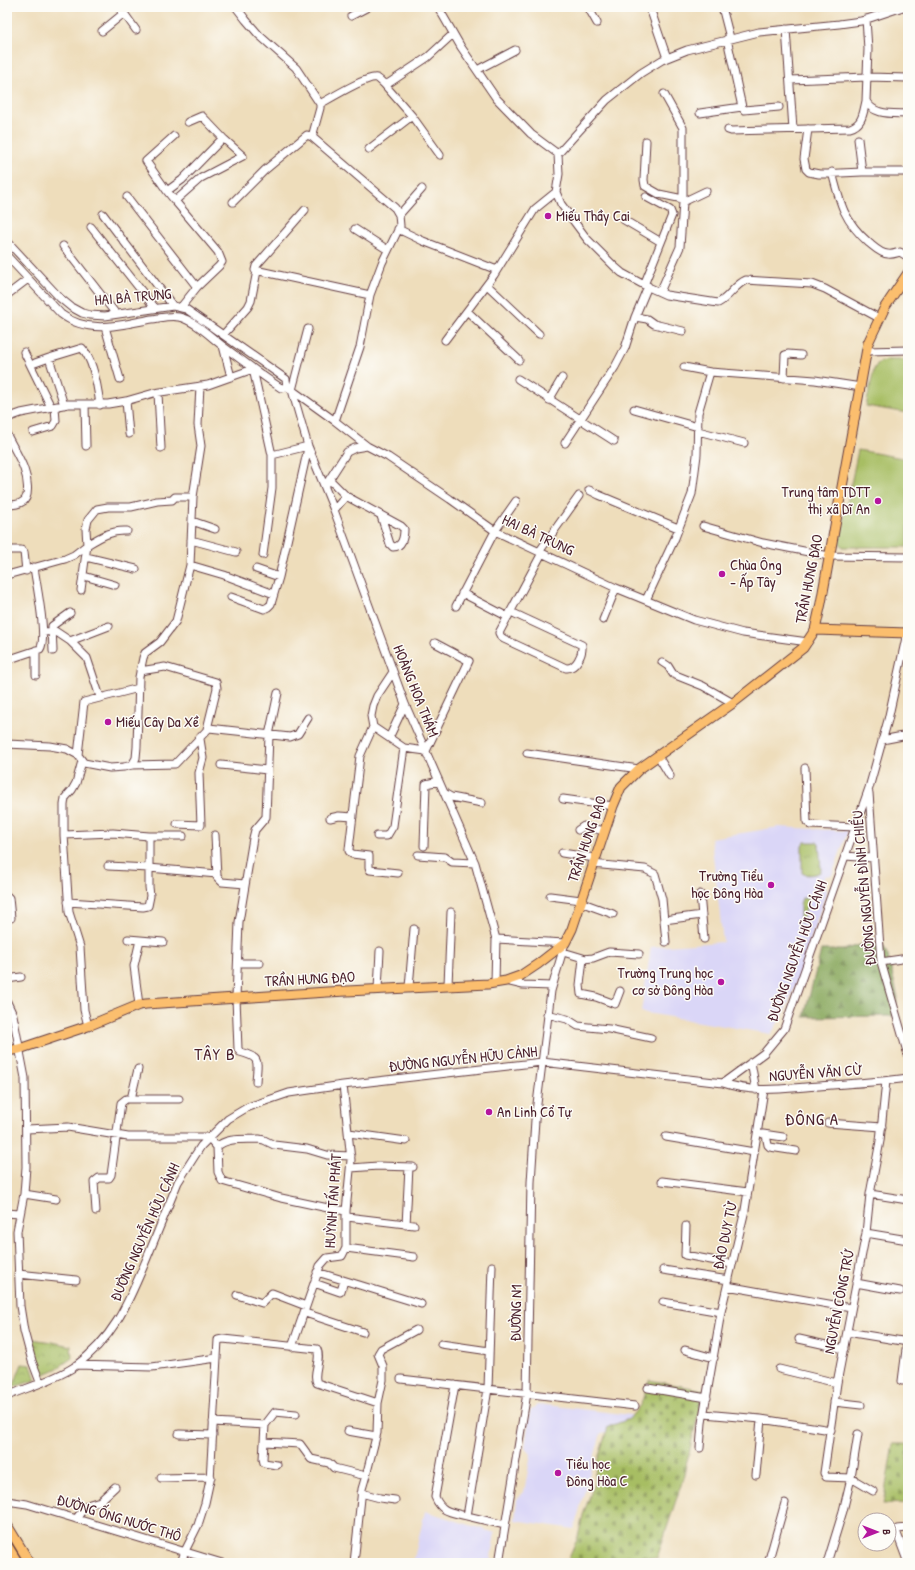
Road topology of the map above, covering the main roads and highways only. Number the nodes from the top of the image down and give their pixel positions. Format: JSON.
{"nodes":[{"id":1,"x":907,"y":277,"type":"edge"},
{"id":2,"x":814,"y":630,"type":"junction"},
{"id":3,"x":907,"y":633,"type":"edge"},
{"id":4,"x":7,"y":1052,"type":"edge"},
{"id":5,"x":7,"y":1525,"type":"edge"},
{"id":6,"x":7,"y":1545,"type":"edge"},
{"id":7,"x":18,"y":1563,"type":"edge"},
{"id":8,"x":30,"y":1563,"type":"edge"}],
"edges":[{"from":1,"to":2,"type":"main road","name":"TRẦN HƯNG ĐẠO"},
{"from":2,"to":3,"type":"main road"},
{"from":2,"to":4,"type":"main road","name":"TRẦN HƯNG ĐẠO"},
{"from":5,"to":8,"type":"main road"},
{"from":6,"to":7,"type":"main road"}]}
